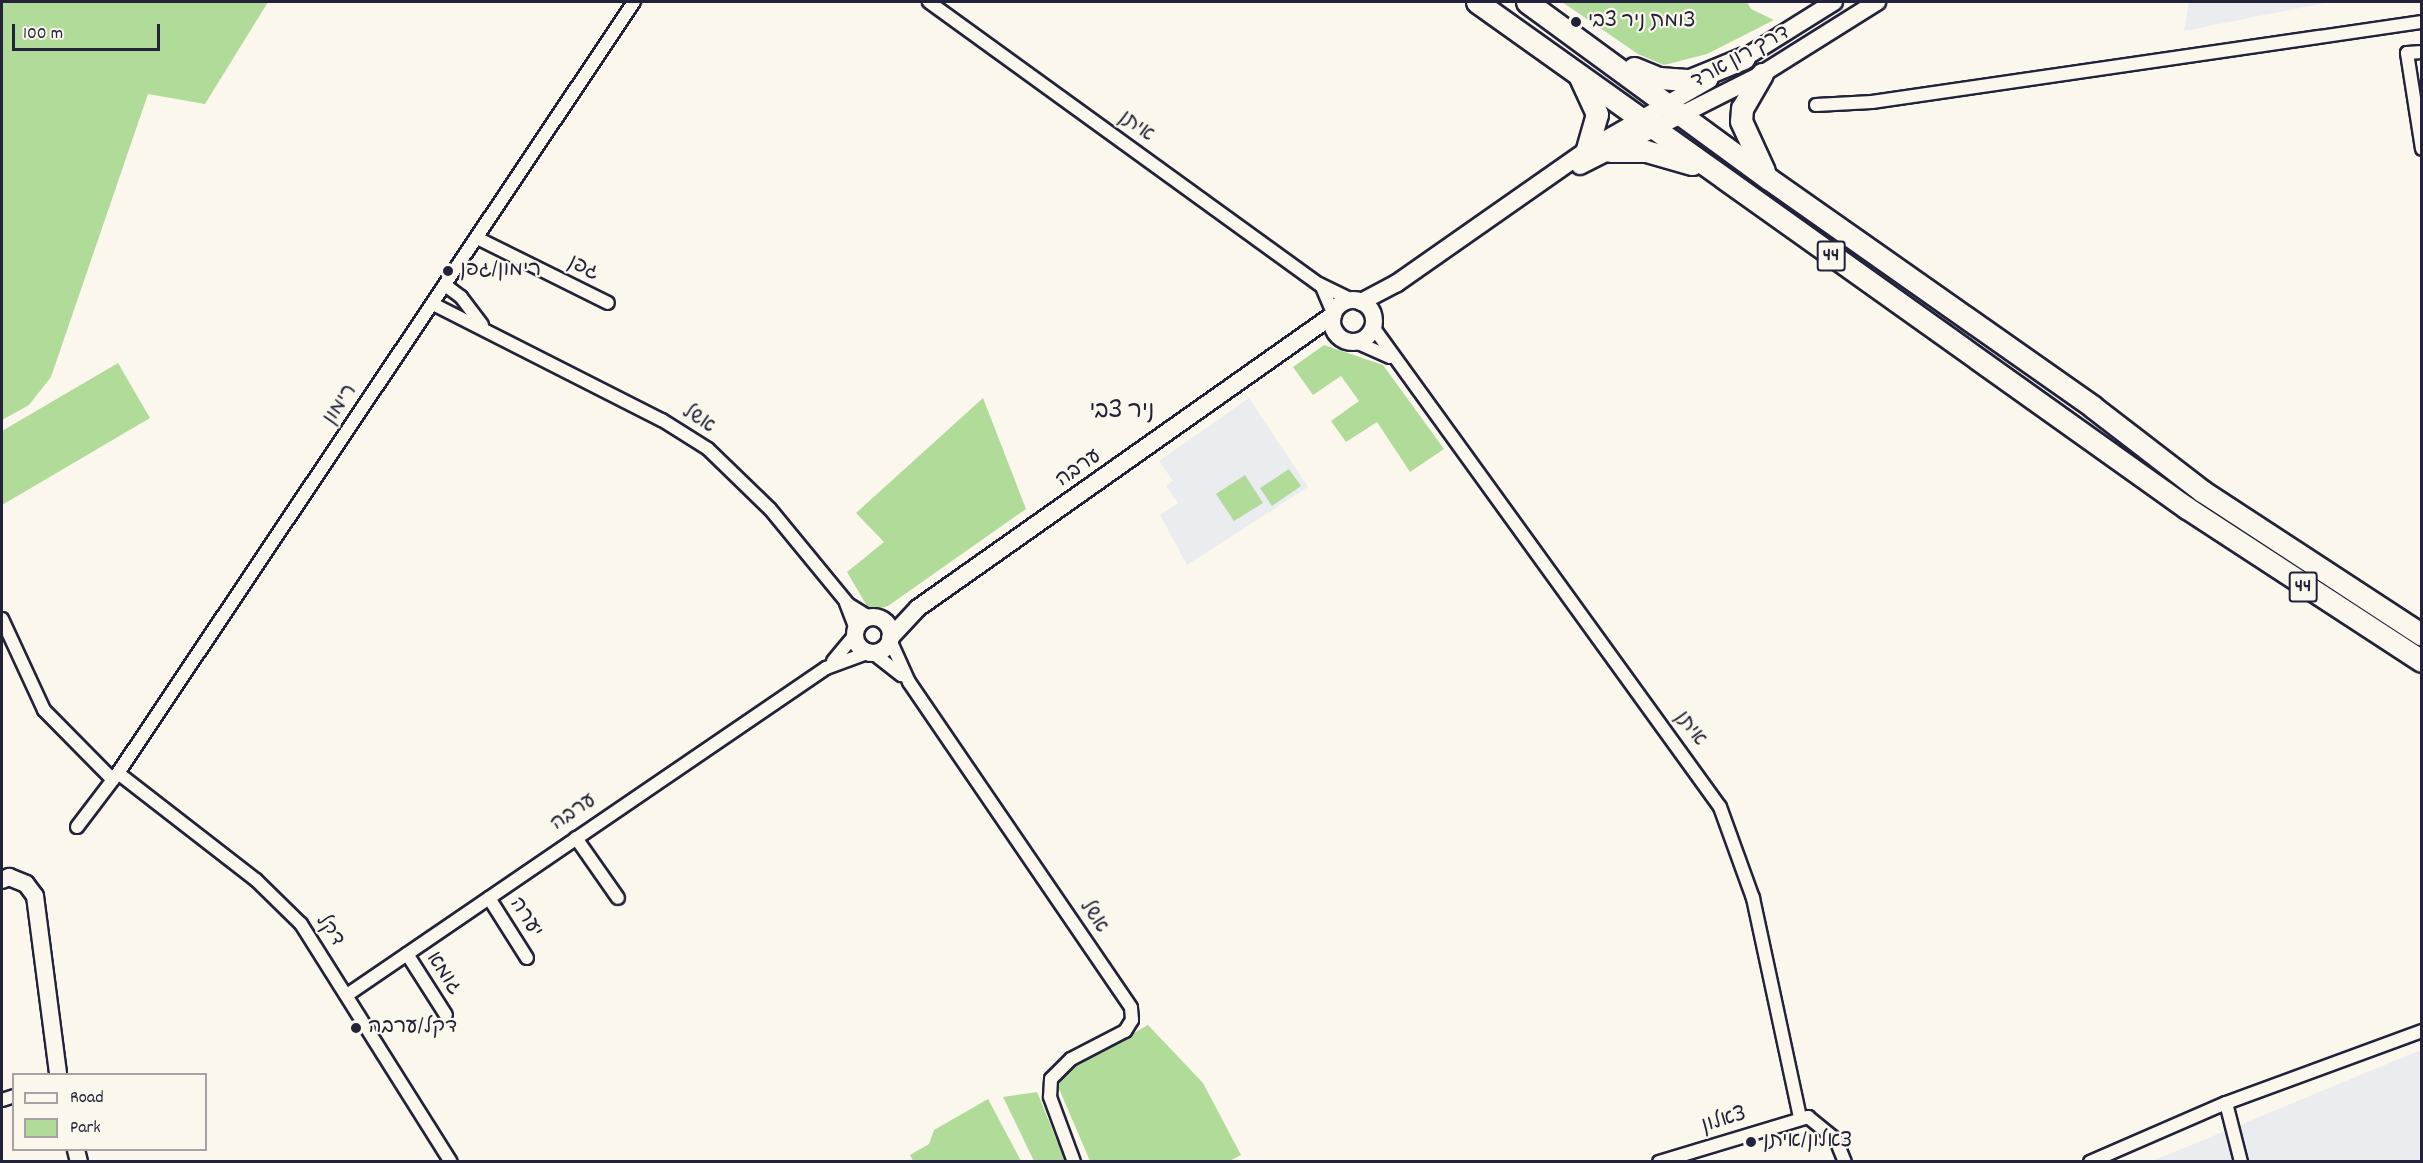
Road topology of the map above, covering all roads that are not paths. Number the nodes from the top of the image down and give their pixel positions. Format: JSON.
{"nodes":[{"id":1,"x":634,"y":2,"type":"edge"},
{"id":2,"x":929,"y":2,"type":"edge"},
{"id":3,"x":1477,"y":2,"type":"edge"},
{"id":4,"x":1527,"y":2,"type":"edge"},
{"id":5,"x":1833,"y":2,"type":"edge"},
{"id":6,"x":1877,"y":2,"type":"edge"},
{"id":7,"x":2421,"y":22,"type":"edge"},
{"id":8,"x":2421,"y":52,"type":"edge"},
{"id":9,"x":1608,"y":58,"type":"junction"},
{"id":10,"x":1744,"y":58,"type":"junction"},
{"id":11,"x":1577,"y":72,"type":"junction"},
{"id":12,"x":1762,"y":74,"type":"junction"},
{"id":13,"x":1816,"y":105,"type":"dead end"},
{"id":14,"x":1678,"y":109,"type":"junction"},
{"id":15,"x":1648,"y":124,"type":"junction"},
{"id":16,"x":2421,"y":149,"type":"edge"},
{"id":17,"x":1587,"y":150,"type":"junction"},
{"id":18,"x":1610,"y":151,"type":"junction"},
{"id":19,"x":1702,"y":167,"type":"junction"},
{"id":20,"x":1769,"y":179,"type":"junction"},
{"id":21,"x":1528,"y":192,"type":"junction"},
{"id":22,"x":477,"y":238,"type":"junction"},
{"id":23,"x":1397,"y":283,"type":"junction"},
{"id":24,"x":1319,"y":284,"type":"junction"},
{"id":25,"x":445,"y":285,"type":"junction"},
{"id":26,"x":1357,"y":301,"type":"junction"},
{"id":27,"x":608,"y":303,"type":"dead end"},
{"id":28,"x":433,"y":304,"type":"junction"},
{"id":29,"x":1333,"y":314,"type":"junction"},
{"id":30,"x":1373,"y":324,"type":"junction"},
{"id":31,"x":490,"y":331,"type":"junction"},
{"id":32,"x":1349,"y":340,"type":"junction"},
{"id":33,"x":1295,"y":346,"type":"junction"},
{"id":34,"x":1396,"y":362,"type":"junction"},
{"id":35,"x":842,"y":597,"type":"junction"},
{"id":36,"x":918,"y":608,"type":"junction"},
{"id":37,"x":875,"y":618,"type":"junction"},
{"id":38,"x":2,"y":619,"type":"edge"},
{"id":39,"x":855,"y":632,"type":"junction"},
{"id":40,"x":2421,"y":635,"type":"edge"},
{"id":41,"x":890,"y":639,"type":"junction"},
{"id":42,"x":870,"y":653,"type":"junction"},
{"id":43,"x":2421,"y":661,"type":"edge"},
{"id":44,"x":826,"y":668,"type":"junction"},
{"id":45,"x":909,"y":681,"type":"junction"},
{"id":46,"x":116,"y":776,"type":"junction"},
{"id":47,"x":77,"y":827,"type":"dead end"},
{"id":48,"x":576,"y":838,"type":"junction"},
{"id":49,"x":2,"y":880,"type":"edge"},
{"id":50,"x":489,"y":898,"type":"junction"},
{"id":51,"x":618,"y":898,"type":"dead end"},
{"id":52,"x":407,"y":954,"type":"junction"},
{"id":53,"x":527,"y":958,"type":"dead end"},
{"id":54,"x":347,"y":995,"type":"junction"},
{"id":55,"x":446,"y":1015,"type":"dead end"},
{"id":56,"x":2421,"y":1030,"type":"edge"},
{"id":57,"x":58,"y":1073,"type":"edge"},
{"id":58,"x":2226,"y":1103,"type":"junction"},
{"id":59,"x":1800,"y":1117,"type":"junction"},
{"id":60,"x":451,"y":1161,"type":"edge"},
{"id":61,"x":1074,"y":1161,"type":"edge"},
{"id":62,"x":1659,"y":1161,"type":"edge"},
{"id":63,"x":1845,"y":1161,"type":"edge"},
{"id":64,"x":2090,"y":1161,"type":"edge"},
{"id":65,"x":2241,"y":1161,"type":"edge"}],
"edges":[{"from":1,"to":22,"type":"street","name":"רימון"},
{"from":2,"to":24,"type":"street","name":"איתן"},
{"from":3,"to":11,"type":"highway","number":"44"},
{"from":4,"to":9,"type":"highway","number":"44"},
{"from":5,"to":10,"type":"street","name":"דרך רון ארד"},
{"from":6,"to":12,"type":"street","name":"דרך רון ארד"},
{"from":7,"to":13,"type":"street"},
{"from":8,"to":16,"type":"street"},
{"from":9,"to":10,"type":"highway"},
{"from":9,"to":14,"type":"highway","number":"44"},
{"from":10,"to":14,"type":"street","name":"דרך רון ארד"},
{"from":11,"to":15,"type":"highway","number":"44"},
{"from":11,"to":17,"type":"highway"},
{"from":12,"to":14,"type":"street","name":"דרך רון ארד"},
{"from":12,"to":20,"type":"highway"},
{"from":14,"to":15,"type":"street","name":"דרך רון ארד"},
{"from":14,"to":20,"type":"highway","number":"44"},
{"from":15,"to":17,"type":"street"},
{"from":15,"to":18,"type":"street"},
{"from":15,"to":19,"type":"highway","number":"44"},
{"from":17,"to":21,"type":"street"},
{"from":18,"to":19,"type":"highway"},
{"from":18,"to":21,"type":"street"},
{"from":19,"to":43,"type":"highway","number":"44"},
{"from":20,"to":40,"type":"highway","number":"44"},
{"from":21,"to":23,"type":"street","name":"ערבה"},
{"from":22,"to":25,"type":"street","name":"רימון"},
{"from":22,"to":27,"type":"street","name":"גפן"},
{"from":23,"to":26,"type":"street","name":"ערבה"},
{"from":23,"to":30,"type":"street"},
{"from":24,"to":26,"type":"street","name":"איתן"},
{"from":24,"to":29,"type":"street","name":"איתן"},
{"from":25,"to":28,"type":"street","name":"רימון"},
{"from":25,"to":31,"type":"street","name":"אשל"},
{"from":26,"to":29,"type":"street","name":"ערבה"},
{"from":26,"to":30,"type":"street"},
{"from":28,"to":31,"type":"street","name":"אשל"},
{"from":28,"to":46,"type":"street","name":"רימון"},
{"from":29,"to":32,"type":"street"},
{"from":29,"to":33,"type":"street","name":"ערבה"},
{"from":30,"to":32,"type":"street"},
{"from":30,"to":34,"type":"street","name":"איתן"},
{"from":31,"to":35,"type":"street","name":"אשל"},
{"from":32,"to":33,"type":"street","name":"ערבה"},
{"from":32,"to":34,"type":"street","name":"איתן"},
{"from":33,"to":36,"type":"street","name":"ערבה"},
{"from":34,"to":59,"type":"street","name":"איתן"},
{"from":35,"to":37,"type":"street","name":"אשל"},
{"from":35,"to":39,"type":"street","name":"אשל"},
{"from":36,"to":37,"type":"street","name":"ערבה"},
{"from":36,"to":41,"type":"street","name":"ערבה"},
{"from":37,"to":39,"type":"street"},
{"from":37,"to":41,"type":"street"},
{"from":38,"to":46,"type":"street","name":"דקל"},
{"from":39,"to":42,"type":"street"},
{"from":39,"to":44,"type":"street","name":"ערבה"},
{"from":41,"to":42,"type":"street"},
{"from":41,"to":45,"type":"street","name":"אשל"},
{"from":42,"to":44,"type":"street","name":"ערבה"},
{"from":42,"to":45,"type":"street","name":"אשל"},
{"from":44,"to":48,"type":"street","name":"ערבה"},
{"from":45,"to":61,"type":"street","name":"אשל"},
{"from":46,"to":47,"type":"street","name":"רימון"},
{"from":46,"to":54,"type":"street","name":"דקל"},
{"from":48,"to":50,"type":"street","name":"ערבה"},
{"from":48,"to":51,"type":"street"},
{"from":49,"to":57,"type":"street"},
{"from":50,"to":52,"type":"street","name":"ערבה"},
{"from":50,"to":53,"type":"street","name":"יערה"},
{"from":52,"to":54,"type":"street","name":"ערבה"},
{"from":52,"to":55,"type":"street","name":"גומא"},
{"from":54,"to":60,"type":"street","name":"דקל"},
{"from":56,"to":58,"type":"street"},
{"from":58,"to":64,"type":"street"},
{"from":58,"to":65,"type":"street"},
{"from":59,"to":62,"type":"street","name":"צאלון"},
{"from":59,"to":63,"type":"street"}]}
